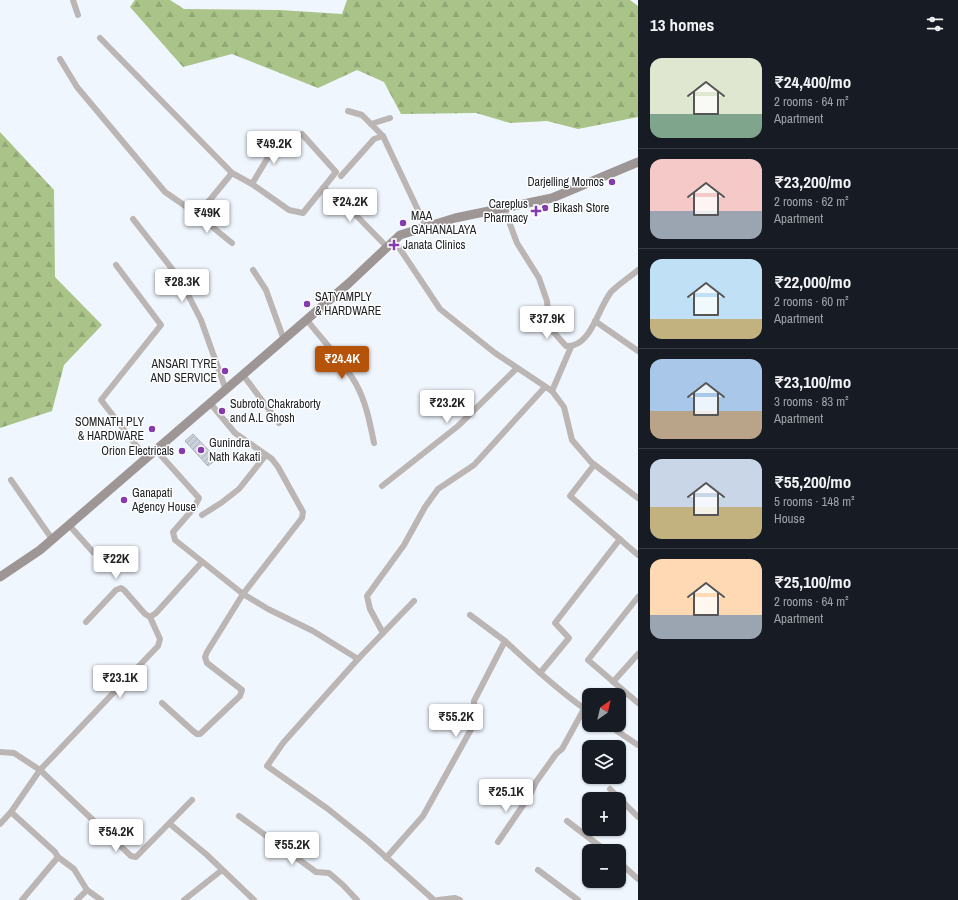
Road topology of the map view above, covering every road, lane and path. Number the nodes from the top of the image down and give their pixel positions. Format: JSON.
{"nodes":[{"id":1,"x":73,"y":0,"type":"edge"},
{"id":2,"x":78,"y":15,"type":"dead end"},
{"id":3,"x":100,"y":38,"type":"dead end"},
{"id":4,"x":60,"y":59,"type":"dead end"},
{"id":5,"x":348,"y":111,"type":"dead end"},
{"id":6,"x":390,"y":118,"type":"dead end"},
{"id":7,"x":371,"y":124,"type":"junction"},
{"id":8,"x":302,"y":134,"type":"dead end"},
{"id":9,"x":383,"y":136,"type":"junction"},
{"id":10,"x":284,"y":138,"type":"dead end"},
{"id":11,"x":638,"y":162,"type":"edge"},
{"id":12,"x":232,"y":173,"type":"junction"},
{"id":13,"x":341,"y":176,"type":"dead end"},
{"id":14,"x":252,"y":184,"type":"junction"},
{"id":15,"x":323,"y":188,"type":"junction"},
{"id":16,"x":504,"y":208,"type":"junction"},
{"id":17,"x":194,"y":212,"type":"junction"},
{"id":18,"x":133,"y":218,"type":"dead end"},
{"id":19,"x":426,"y":227,"type":"junction"},
{"id":20,"x":394,"y":240,"type":"junction"},
{"id":21,"x":232,"y":243,"type":"dead end"},
{"id":22,"x":387,"y":247,"type":"junction"},
{"id":23,"x":116,"y":265,"type":"dead end"},
{"id":24,"x":253,"y":270,"type":"dead end"},
{"id":25,"x":638,"y":270,"type":"edge"},
{"id":26,"x":307,"y":320,"type":"junction"},
{"id":27,"x":595,"y":321,"type":"junction"},
{"id":28,"x":284,"y":340,"type":"junction"},
{"id":29,"x":571,"y":347,"type":"junction"},
{"id":30,"x":638,"y":351,"type":"edge"},
{"id":31,"x":518,"y":368,"type":"junction"},
{"id":32,"x":243,"y":375,"type":"junction"},
{"id":33,"x":545,"y":387,"type":"junction"},
{"id":34,"x":226,"y":390,"type":"junction"},
{"id":35,"x":552,"y":391,"type":"junction"},
{"id":36,"x":210,"y":403,"type":"junction"},
{"id":37,"x":279,"y":422,"type":"dead end"},
{"id":38,"x":374,"y":443,"type":"dead end"},
{"id":39,"x":156,"y":450,"type":"junction"},
{"id":40,"x":266,"y":455,"type":"junction"},
{"id":41,"x":146,"y":458,"type":"junction"},
{"id":42,"x":594,"y":465,"type":"junction"},
{"id":43,"x":11,"y":480,"type":"dead end"},
{"id":44,"x":382,"y":486,"type":"dead end"},
{"id":45,"x":638,"y":498,"type":"edge"},
{"id":46,"x":202,"y":515,"type":"dead end"},
{"id":47,"x":69,"y":525,"type":"junction"},
{"id":48,"x":52,"y":539,"type":"junction"},
{"id":49,"x":620,"y":539,"type":"junction"},
{"id":50,"x":94,"y":552,"type":"dead end"},
{"id":51,"x":638,"y":555,"type":"edge"},
{"id":52,"x":202,"y":562,"type":"junction"},
{"id":53,"x":0,"y":577,"type":"edge"},
{"id":54,"x":243,"y":594,"type":"junction"},
{"id":55,"x":638,"y":597,"type":"edge"},
{"id":56,"x":414,"y":601,"type":"dead end"},
{"id":57,"x":470,"y":615,"type":"dead end"},
{"id":58,"x":150,"y":617,"type":"junction"},
{"id":59,"x":86,"y":622,"type":"dead end"},
{"id":60,"x":383,"y":633,"type":"junction"},
{"id":61,"x":505,"y":641,"type":"junction"},
{"id":62,"x":638,"y":654,"type":"edge"},
{"id":63,"x":358,"y":659,"type":"junction"},
{"id":64,"x":540,"y":673,"type":"junction"},
{"id":65,"x":613,"y":682,"type":"junction"},
{"id":66,"x":162,"y":703,"type":"dead end"},
{"id":67,"x":638,"y":703,"type":"edge"},
{"id":68,"x":582,"y":706,"type":"edge"},
{"id":69,"x":582,"y":718,"type":"edge"},
{"id":70,"x":618,"y":732,"type":"edge"},
{"id":71,"x":638,"y":745,"type":"edge"},
{"id":72,"x":0,"y":752,"type":"edge"},
{"id":73,"x":40,"y":770,"type":"junction"},
{"id":74,"x":610,"y":789,"type":"dead end"},
{"id":75,"x":192,"y":800,"type":"dead end"},
{"id":76,"x":11,"y":812,"type":"junction"},
{"id":77,"x":240,"y":816,"type":"dead end"},
{"id":78,"x":638,"y":817,"type":"edge"},
{"id":79,"x":567,"y":821,"type":"dead end"},
{"id":80,"x":0,"y":824,"type":"edge"},
{"id":81,"x":170,"y":824,"type":"junction"},
{"id":82,"x":498,"y":842,"type":"dead end"},
{"id":83,"x":597,"y":844,"type":"edge"},
{"id":84,"x":58,"y":857,"type":"junction"},
{"id":85,"x":386,"y":858,"type":"junction"},
{"id":86,"x":626,"y":868,"type":"edge"},
{"id":87,"x":222,"y":870,"type":"junction"},
{"id":88,"x":538,"y":870,"type":"dead end"},
{"id":89,"x":638,"y":879,"type":"edge"},
{"id":90,"x":87,"y":890,"type":"junction"},
{"id":91,"x":22,"y":900,"type":"edge"},
{"id":92,"x":77,"y":900,"type":"edge"},
{"id":93,"x":101,"y":900,"type":"edge"},
{"id":94,"x":184,"y":900,"type":"edge"},
{"id":95,"x":254,"y":900,"type":"edge"},
{"id":96,"x":357,"y":900,"type":"edge"},
{"id":97,"x":434,"y":900,"type":"edge"},
{"id":98,"x":438,"y":900,"type":"edge"},
{"id":99,"x":460,"y":900,"type":"edge"},
{"id":100,"x":578,"y":900,"type":"edge"}],
"edges":[{"from":1,"to":2,"type":"street"},
{"from":3,"to":12,"type":"street"},
{"from":4,"to":17,"type":"street"},
{"from":5,"to":7,"type":"street"},
{"from":6,"to":7,"type":"street"},
{"from":7,"to":9,"type":"street"},
{"from":8,"to":15,"type":"street"},
{"from":9,"to":13,"type":"street"},
{"from":9,"to":19,"type":"street"},
{"from":10,"to":14,"type":"street"},
{"from":11,"to":16,"type":"main road"},
{"from":12,"to":14,"type":"street"},
{"from":12,"to":17,"type":"street"},
{"from":14,"to":15,"type":"street"},
{"from":15,"to":22,"type":"street"},
{"from":16,"to":19,"type":"main road"},
{"from":16,"to":29,"type":"street"},
{"from":17,"to":21,"type":"street"},
{"from":18,"to":34,"type":"street"},
{"from":19,"to":20,"type":"main road"},
{"from":20,"to":22,"type":"main road"},
{"from":20,"to":31,"type":"street"},
{"from":22,"to":26,"type":"main road"},
{"from":23,"to":41,"type":"street"},
{"from":24,"to":28,"type":"street"},
{"from":25,"to":27,"type":"street"},
{"from":26,"to":28,"type":"main road"},
{"from":26,"to":38,"type":"street"},
{"from":27,"to":29,"type":"street"},
{"from":27,"to":30,"type":"street"},
{"from":28,"to":32,"type":"main road"},
{"from":29,"to":35,"type":"street"},
{"from":31,"to":33,"type":"street"},
{"from":31,"to":44,"type":"street"},
{"from":32,"to":34,"type":"main road"},
{"from":32,"to":37,"type":"street"},
{"from":33,"to":35,"type":"street"},
{"from":33,"to":60,"type":"street"},
{"from":34,"to":36,"type":"main road"},
{"from":35,"to":42,"type":"street"},
{"from":36,"to":39,"type":"main road"},
{"from":36,"to":40,"type":"street"},
{"from":39,"to":41,"type":"main road"},
{"from":39,"to":52,"type":"street"},
{"from":40,"to":46,"type":"street"},
{"from":40,"to":54,"type":"street"},
{"from":41,"to":47,"type":"main road"},
{"from":42,"to":45,"type":"street"},
{"from":42,"to":49,"type":"street"},
{"from":43,"to":48,"type":"street"},
{"from":47,"to":48,"type":"main road"},
{"from":47,"to":50,"type":"street"},
{"from":48,"to":53,"type":"main road"},
{"from":49,"to":51,"type":"street"},
{"from":49,"to":64,"type":"street"},
{"from":52,"to":54,"type":"street"},
{"from":52,"to":58,"type":"street"},
{"from":54,"to":63,"type":"street"},
{"from":54,"to":66,"type":"street"},
{"from":55,"to":65,"type":"street"},
{"from":56,"to":60,"type":"street"},
{"from":57,"to":61,"type":"street"},
{"from":58,"to":59,"type":"street"},
{"from":58,"to":73,"type":"street"},
{"from":60,"to":63,"type":"street"},
{"from":61,"to":64,"type":"street"},
{"from":61,"to":85,"type":"street"},
{"from":62,"to":65,"type":"street"},
{"from":63,"to":85,"type":"street"},
{"from":64,"to":68,"type":"street"},
{"from":65,"to":67,"type":"street"},
{"from":69,"to":82,"type":"street"},
{"from":70,"to":71,"type":"street"},
{"from":72,"to":73,"type":"street"},
{"from":73,"to":76,"type":"street"},
{"from":73,"to":81,"type":"street"},
{"from":74,"to":78,"type":"street"},
{"from":75,"to":81,"type":"street"},
{"from":76,"to":80,"type":"street"},
{"from":76,"to":84,"type":"street"},
{"from":77,"to":96,"type":"street"},
{"from":79,"to":83,"type":"street"},
{"from":81,"to":87,"type":"street"},
{"from":84,"to":90,"type":"street"},
{"from":84,"to":91,"type":"street"},
{"from":85,"to":97,"type":"street"},
{"from":86,"to":89,"type":"street"},
{"from":87,"to":94,"type":"street"},
{"from":87,"to":95,"type":"street"},
{"from":88,"to":100,"type":"street"},
{"from":90,"to":92,"type":"street"},
{"from":90,"to":93,"type":"street"},
{"from":98,"to":99,"type":"street"}]}
